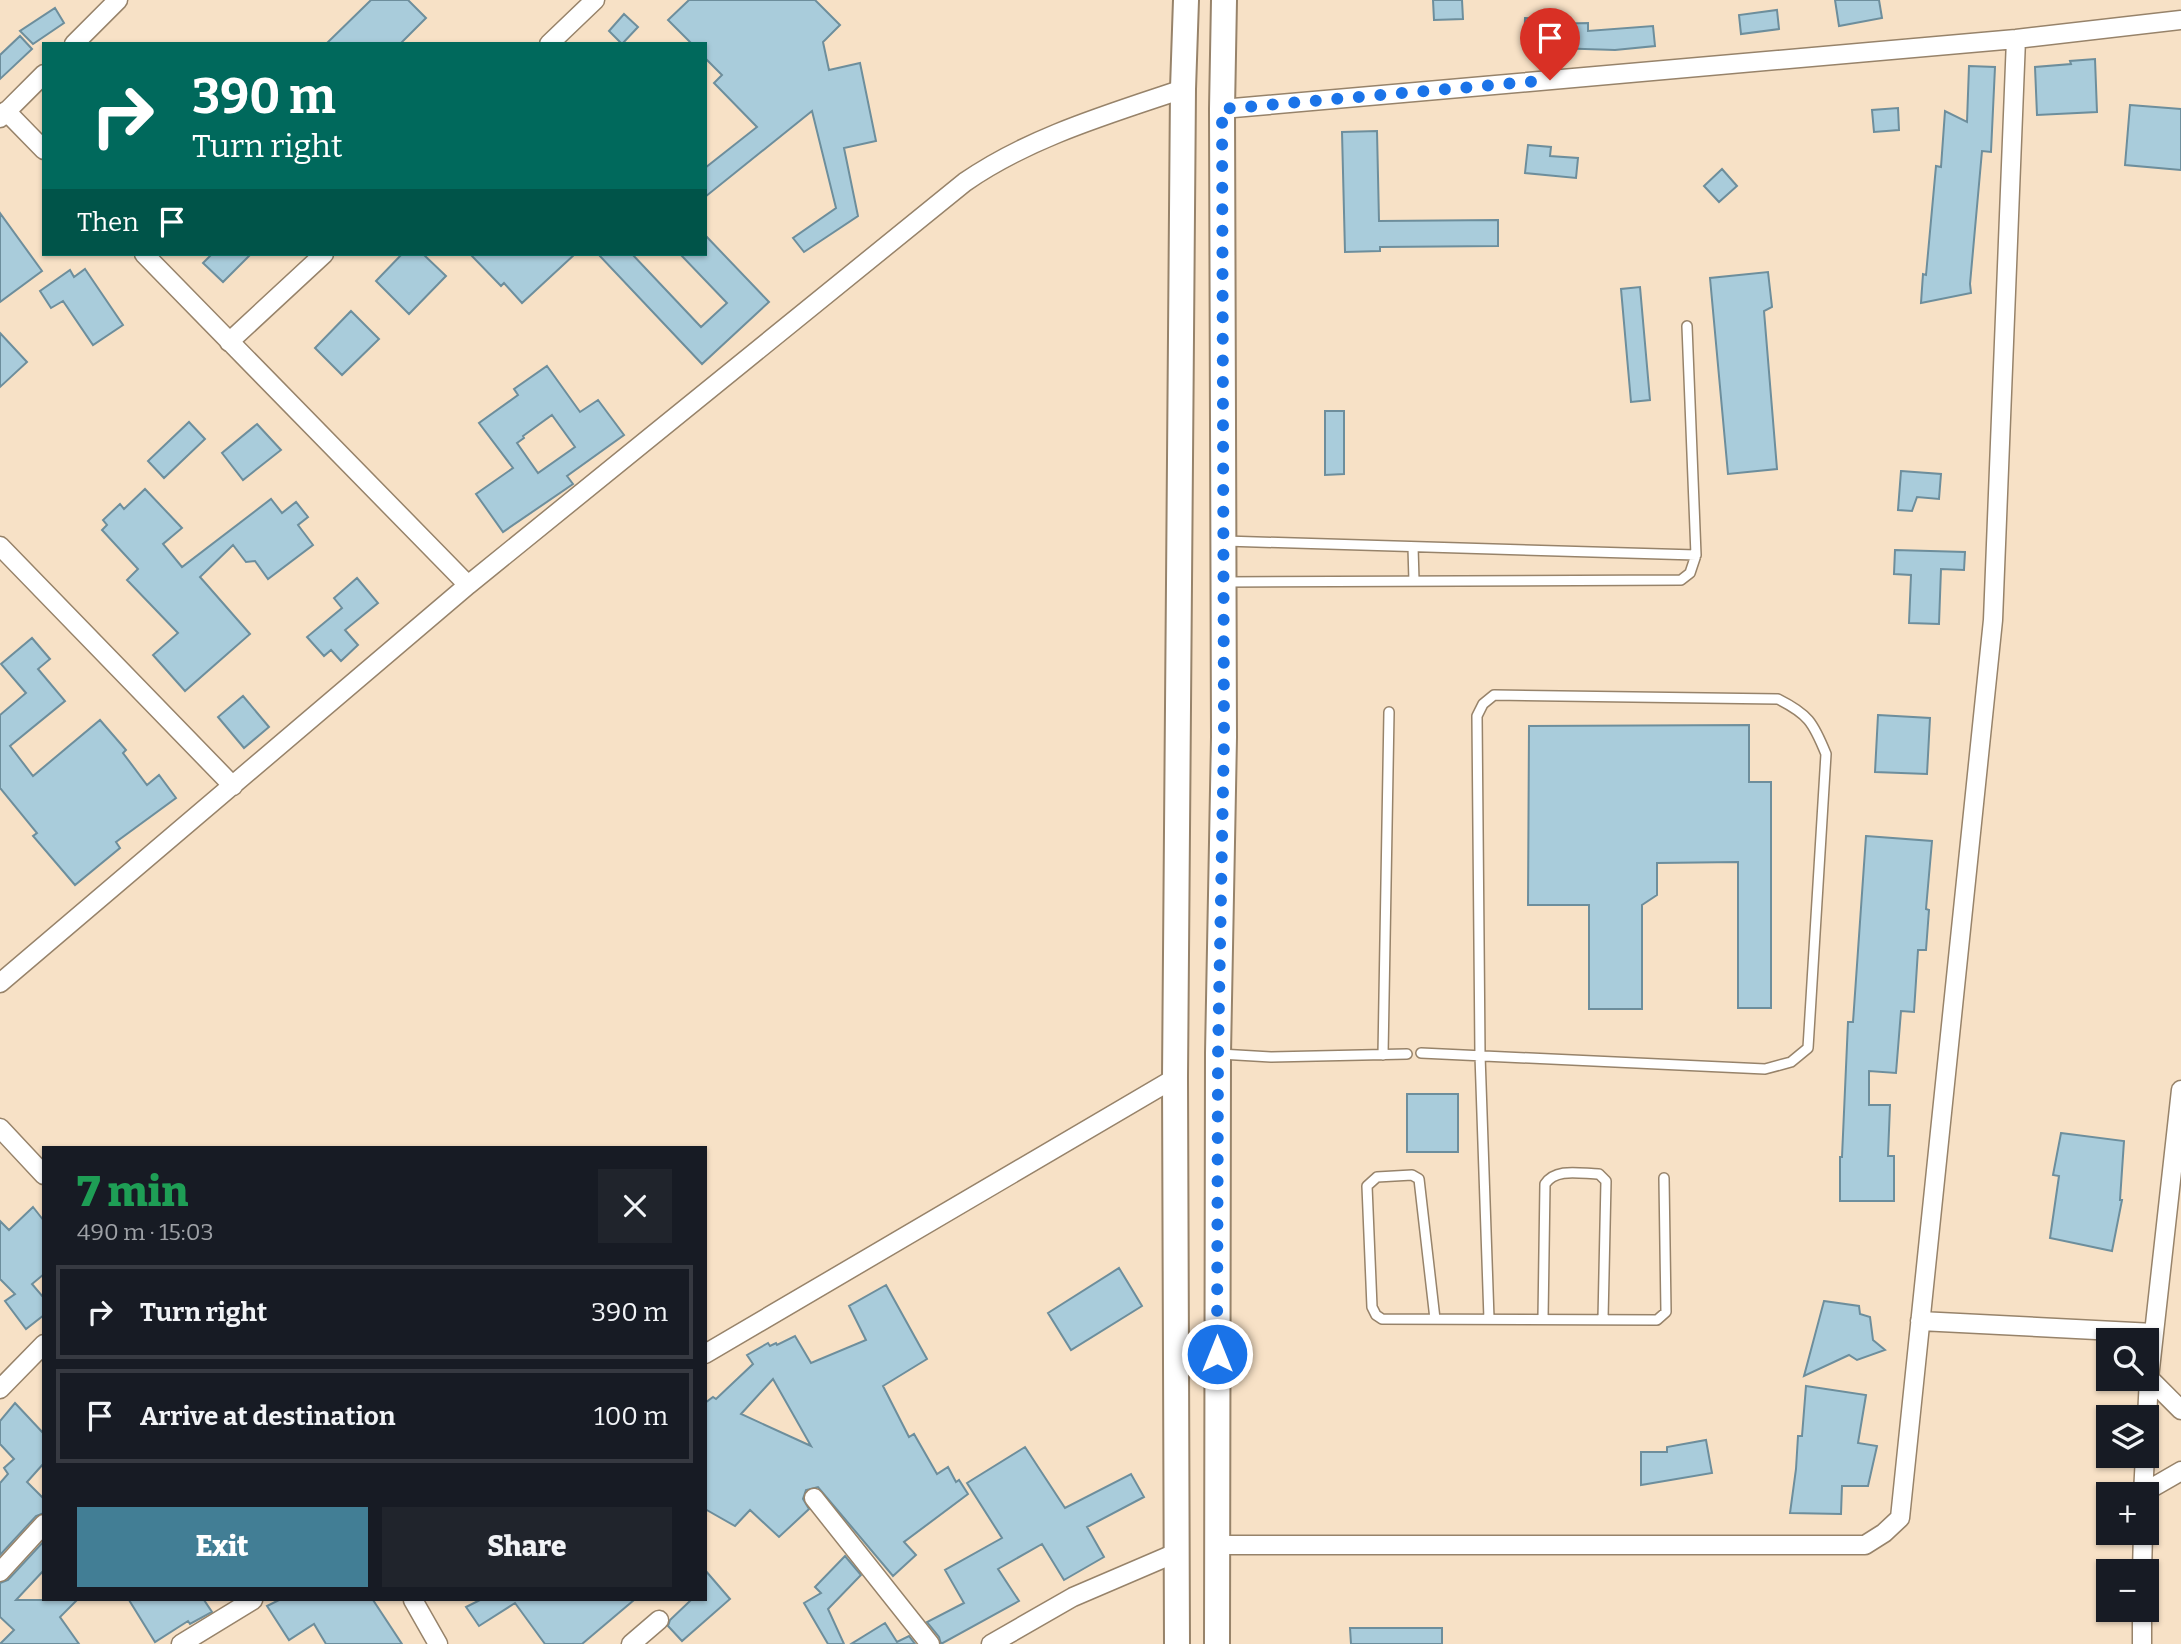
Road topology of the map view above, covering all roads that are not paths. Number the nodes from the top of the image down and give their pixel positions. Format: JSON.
{"nodes":[{"id":1,"x":118,"y":0,"type":"edge"},
{"id":2,"x":595,"y":0,"type":"edge"},
{"id":3,"x":1186,"y":0,"type":"edge"},
{"id":4,"x":1224,"y":0,"type":"edge"},
{"id":5,"x":2181,"y":20,"type":"edge"},
{"id":6,"x":2016,"y":39,"type":"junction"},
{"id":7,"x":76,"y":42,"type":"edge"},
{"id":8,"x":550,"y":42,"type":"edge"},
{"id":9,"x":42,"y":76,"type":"edge"},
{"id":10,"x":1183,"y":89,"type":"junction"},
{"id":11,"x":1222,"y":109,"type":"junction"},
{"id":12,"x":3,"y":114,"type":"edge"},
{"id":13,"x":42,"y":148,"type":"edge"},
{"id":14,"x":146,"y":256,"type":"edge"},
{"id":15,"x":322,"y":256,"type":"edge"},
{"id":16,"x":1686,"y":326,"type":"dead end"},
{"id":17,"x":229,"y":342,"type":"junction"},
{"id":18,"x":1223,"y":541,"type":"junction"},
{"id":19,"x":0,"y":546,"type":"edge"},
{"id":20,"x":1413,"y":547,"type":"junction"},
{"id":21,"x":1696,"y":555,"type":"junction"},
{"id":22,"x":1414,"y":581,"type":"junction"},
{"id":23,"x":1223,"y":582,"type":"junction"},
{"id":24,"x":468,"y":585,"type":"junction"},
{"id":25,"x":1389,"y":712,"type":"dead end"},
{"id":26,"x":233,"y":786,"type":"junction"},
{"id":27,"x":0,"y":984,"type":"edge"},
{"id":28,"x":1421,"y":1053,"type":"dead end"},
{"id":29,"x":1218,"y":1054,"type":"junction"},
{"id":30,"x":1407,"y":1054,"type":"dead end"},
{"id":31,"x":1383,"y":1055,"type":"junction"},
{"id":32,"x":1480,"y":1055,"type":"junction"},
{"id":33,"x":1175,"y":1078,"type":"junction"},
{"id":34,"x":2181,"y":1090,"type":"edge"},
{"id":35,"x":0,"y":1128,"type":"edge"},
{"id":36,"x":42,"y":1173,"type":"edge"},
{"id":37,"x":1664,"y":1178,"type":"dead end"},
{"id":38,"x":1435,"y":1319,"type":"junction"},
{"id":39,"x":1489,"y":1319,"type":"junction"},
{"id":40,"x":1543,"y":1319,"type":"junction"},
{"id":41,"x":1602,"y":1320,"type":"junction"},
{"id":42,"x":1920,"y":1321,"type":"junction"},
{"id":43,"x":2155,"y":1328,"type":"edge"},
{"id":44,"x":2096,"y":1330,"type":"edge"},
{"id":45,"x":42,"y":1346,"type":"edge"},
{"id":46,"x":707,"y":1353,"type":"edge"},
{"id":47,"x":2159,"y":1388,"type":"edge"},
{"id":48,"x":0,"y":1389,"type":"edge"},
{"id":49,"x":2181,"y":1410,"type":"edge"},
{"id":50,"x":2181,"y":1471,"type":"edge"},
{"id":51,"x":2159,"y":1484,"type":"edge"},
{"id":52,"x":814,"y":1498,"type":"dead end"},
{"id":53,"x":42,"y":1526,"type":"edge"},
{"id":54,"x":1217,"y":1545,"type":"junction"},
{"id":55,"x":1178,"y":1552,"type":"junction"},
{"id":56,"x":0,"y":1572,"type":"edge"},
{"id":57,"x":251,"y":1601,"type":"edge"},
{"id":58,"x":414,"y":1601,"type":"edge"},
{"id":59,"x":659,"y":1620,"type":"dead end"},
{"id":60,"x":2142,"y":1622,"type":"edge"},
{"id":61,"x":181,"y":1644,"type":"edge"},
{"id":62,"x":438,"y":1644,"type":"edge"},
{"id":63,"x":631,"y":1644,"type":"edge"},
{"id":64,"x":930,"y":1644,"type":"edge"},
{"id":65,"x":992,"y":1644,"type":"edge"},
{"id":66,"x":1177,"y":1644,"type":"edge"},
{"id":67,"x":1217,"y":1644,"type":"edge"},
{"id":68,"x":2142,"y":1644,"type":"edge"}],
"edges":[{"from":1,"to":7,"type":"street"},
{"from":2,"to":8,"type":"street"},
{"from":3,"to":10,"type":"main road"},
{"from":4,"to":11,"type":"main road"},
{"from":5,"to":6,"type":"street"},
{"from":6,"to":11,"type":"street"},
{"from":6,"to":42,"type":"street"},
{"from":9,"to":12,"type":"street"},
{"from":10,"to":24,"type":"street"},
{"from":10,"to":33,"type":"main road"},
{"from":11,"to":18,"type":"main road"},
{"from":12,"to":13,"type":"street"},
{"from":14,"to":17,"type":"street"},
{"from":15,"to":17,"type":"street"},
{"from":16,"to":21,"type":"lane"},
{"from":17,"to":24,"type":"street"},
{"from":18,"to":20,"type":"lane"},
{"from":18,"to":23,"type":"main road"},
{"from":19,"to":26,"type":"street"},
{"from":20,"to":21,"type":"lane"},
{"from":20,"to":22,"type":"lane"},
{"from":21,"to":22,"type":"lane"},
{"from":22,"to":23,"type":"lane"},
{"from":23,"to":29,"type":"main road"},
{"from":24,"to":26,"type":"street"},
{"from":25,"to":31,"type":"lane"},
{"from":26,"to":27,"type":"street"},
{"from":28,"to":32,"type":"lane"},
{"from":29,"to":31,"type":"lane"},
{"from":29,"to":54,"type":"main road"},
{"from":30,"to":31,"type":"lane"},
{"from":32,"to":32,"type":"lane"},
{"from":32,"to":39,"type":"lane"},
{"from":33,"to":46,"type":"street"},
{"from":33,"to":55,"type":"main road"},
{"from":34,"to":43,"type":"street"},
{"from":35,"to":36,"type":"street"},
{"from":37,"to":41,"type":"lane"},
{"from":38,"to":38,"type":"lane"},
{"from":38,"to":39,"type":"lane"},
{"from":39,"to":40,"type":"lane"},
{"from":40,"to":41,"type":"lane"},
{"from":40,"to":41,"type":"lane"},
{"from":42,"to":44,"type":"street"},
{"from":42,"to":54,"type":"street"},
{"from":45,"to":48,"type":"street"},
{"from":47,"to":49,"type":"street"},
{"from":50,"to":51,"type":"street"},
{"from":52,"to":64,"type":"street"},
{"from":53,"to":56,"type":"street"},
{"from":54,"to":67,"type":"main road"},
{"from":55,"to":65,"type":"street"},
{"from":55,"to":66,"type":"main road"},
{"from":57,"to":61,"type":"street"},
{"from":58,"to":62,"type":"street"},
{"from":59,"to":63,"type":"street"},
{"from":60,"to":68,"type":"street"}]}
